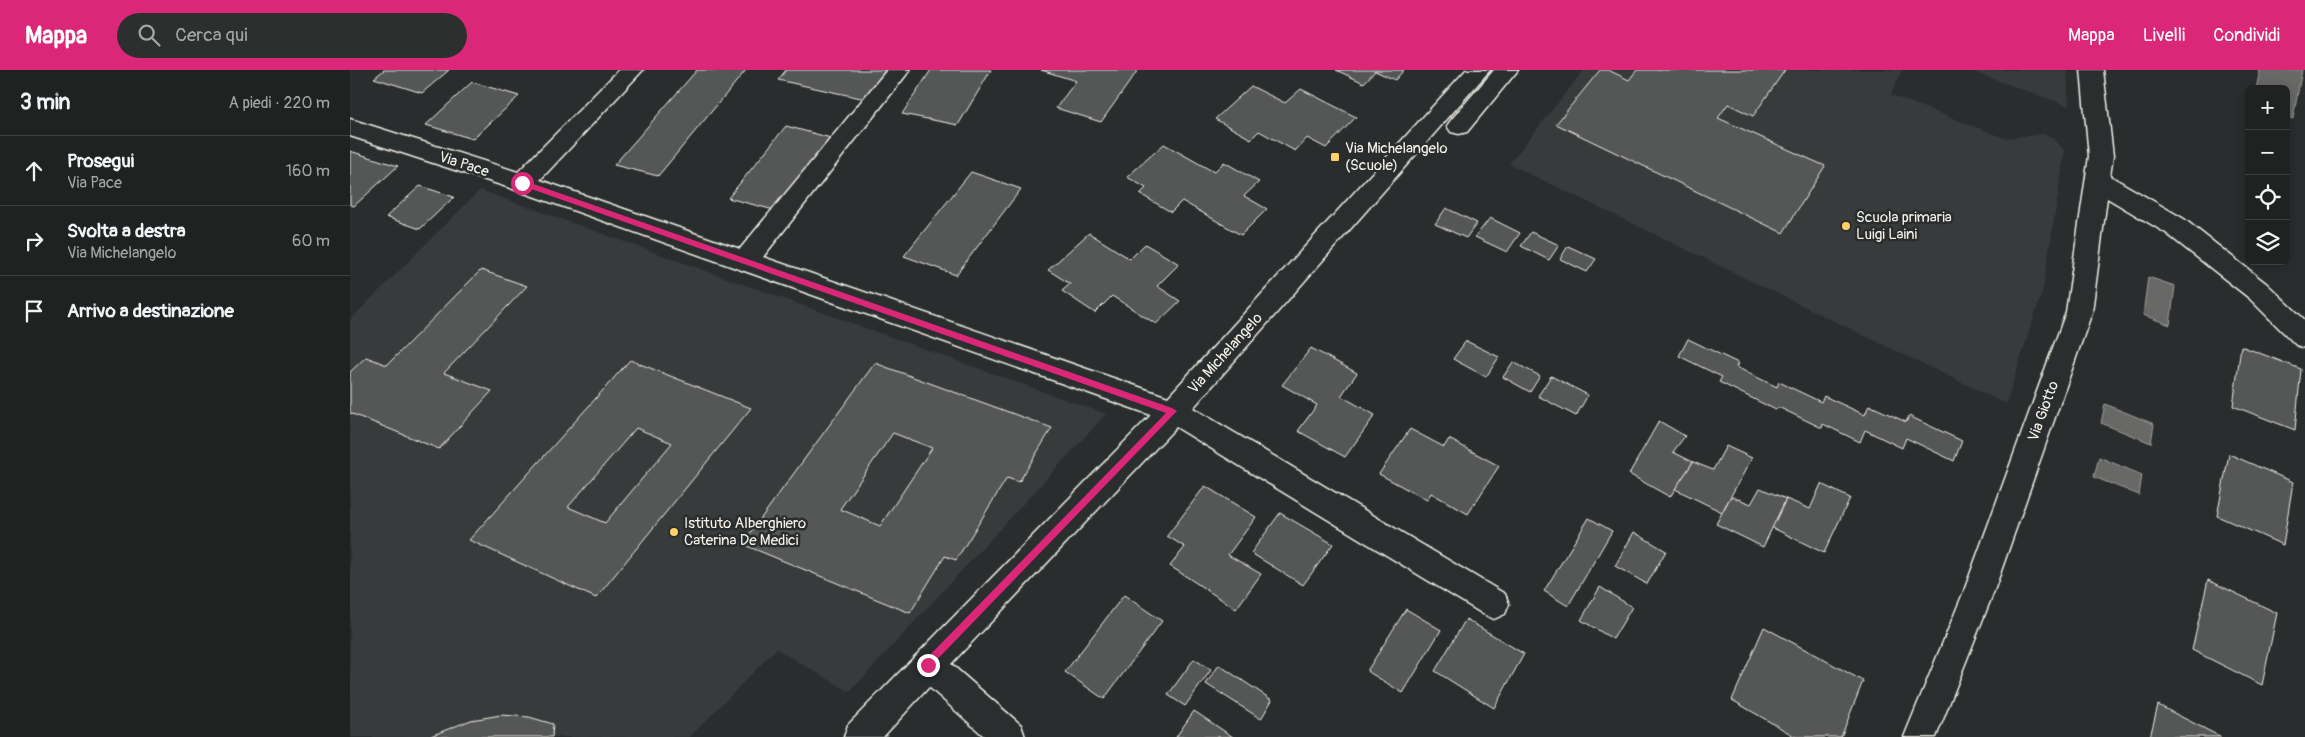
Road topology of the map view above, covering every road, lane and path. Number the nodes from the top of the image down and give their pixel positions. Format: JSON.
{"nodes":[{"id":1,"x":632,"y":70,"type":"edge"},
{"id":2,"x":899,"y":70,"type":"edge"},
{"id":3,"x":1479,"y":70,"type":"edge"},
{"id":4,"x":1507,"y":70,"type":"edge"},
{"id":5,"x":2092,"y":70,"type":"edge"},
{"id":6,"x":1459,"y":126,"type":"dead end"},
{"id":7,"x":350,"y":127,"type":"edge"},
{"id":8,"x":2097,"y":180,"type":"junction"},
{"id":9,"x":522,"y":183,"type":"junction"},
{"id":10,"x":745,"y":261,"type":"junction"},
{"id":11,"x":2305,"y":337,"type":"edge"},
{"id":12,"x":1172,"y":411,"type":"junction"},
{"id":13,"x":1494,"y":604,"type":"dead end"},
{"id":14,"x":928,"y":665,"type":"junction"},
{"id":15,"x":860,"y":737,"type":"edge"},
{"id":16,"x":1009,"y":737,"type":"edge"},
{"id":17,"x":1920,"y":737,"type":"edge"}],
"edges":[{"from":1,"to":9,"type":"street"},
{"from":2,"to":10,"type":"street"},
{"from":3,"to":12,"type":"street","name":"Via Michelangelo"},
{"from":4,"to":6,"type":"street"},
{"from":5,"to":8,"type":"street","name":"Via Giotto"},
{"from":7,"to":9,"type":"street","name":"Via Pace"},
{"from":8,"to":11,"type":"street"},
{"from":8,"to":17,"type":"street","name":"Via Giotto"},
{"from":9,"to":10,"type":"street","name":"Via Pace"},
{"from":10,"to":12,"type":"street","name":"Via Pace"},
{"from":12,"to":13,"type":"street","name":"Via Pace"},
{"from":12,"to":14,"type":"street","name":"Via Michelangelo"},
{"from":14,"to":15,"type":"street","name":"Via Michelangelo"},
{"from":14,"to":16,"type":"street"}]}
